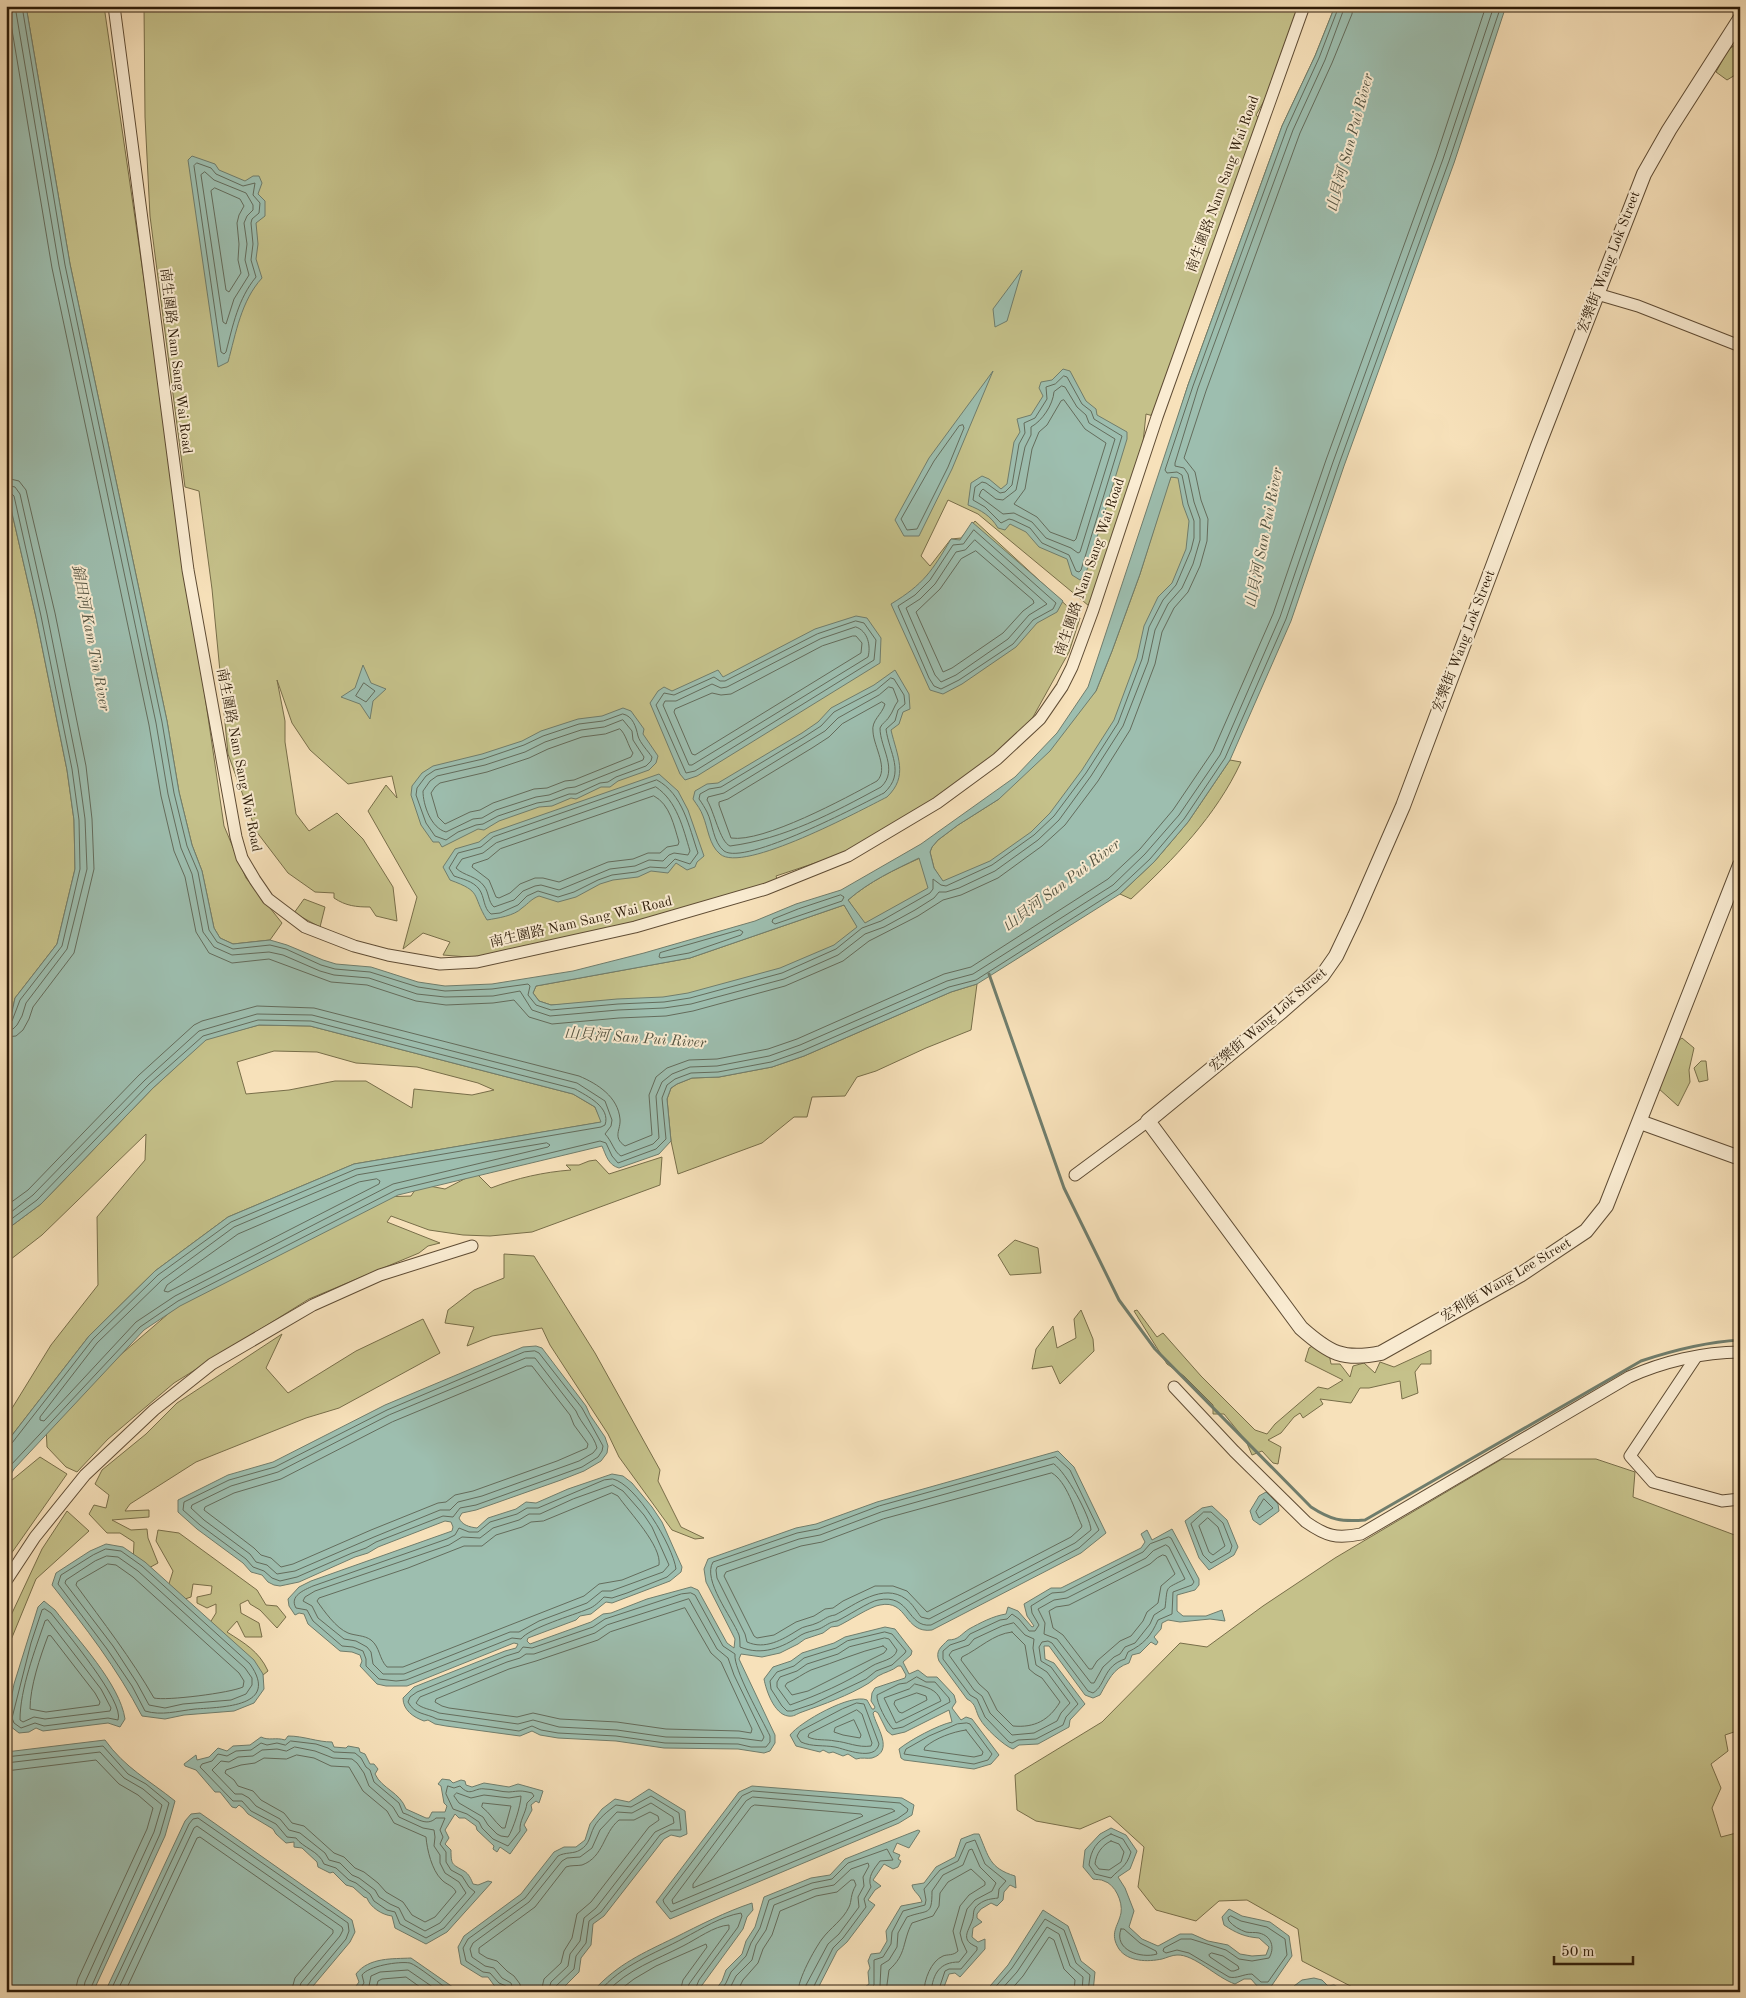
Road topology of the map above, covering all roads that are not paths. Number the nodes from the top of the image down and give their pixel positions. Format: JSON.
{"nodes":[{"id":1,"x":114,"y":6,"type":"edge"},
{"id":2,"x":1304,"y":6,"type":"edge"},
{"id":3,"x":1740,"y":20,"type":"edge"},
{"id":4,"x":1596,"y":294,"type":"junction"},
{"id":5,"x":1740,"y":346,"type":"edge"},
{"id":6,"x":1740,"y":865,"type":"edge"},
{"id":7,"x":1148,"y":1121,"type":"junction"},
{"id":8,"x":1640,"y":1122,"type":"junction"},
{"id":9,"x":1740,"y":1158,"type":"edge"},
{"id":10,"x":1075,"y":1175,"type":"dead end"},
{"id":11,"x":472,"y":1246,"type":"dead end"},
{"id":12,"x":1740,"y":1352,"type":"edge"},
{"id":13,"x":1696,"y":1357,"type":"junction"},
{"id":14,"x":1174,"y":1387,"type":"dead end"},
{"id":15,"x":1740,"y":1499,"type":"edge"},
{"id":16,"x":6,"y":1581,"type":"edge"}],
"edges":[{"from":1,"to":2,"type":"street","name":"南生圍路 Nam Sang Wai Road"},
{"from":3,"to":4,"type":"street","name":"宏樂街 Wang Lok Street"},
{"from":4,"to":5,"type":"street"},
{"from":4,"to":7,"type":"street","name":"宏樂街 Wang Lok Street"},
{"from":6,"to":8,"type":"street","name":"宏利街 Wang Lee Street"},
{"from":7,"to":8,"type":"street","name":"宏利街 Wang Lee Street"},
{"from":7,"to":10,"type":"street","name":"宏樂街 Wang Lok Street"},
{"from":8,"to":9,"type":"street"},
{"from":11,"to":16,"type":"street"},
{"from":12,"to":13,"type":"street"},
{"from":13,"to":14,"type":"street"},
{"from":13,"to":15,"type":"street"}]}
